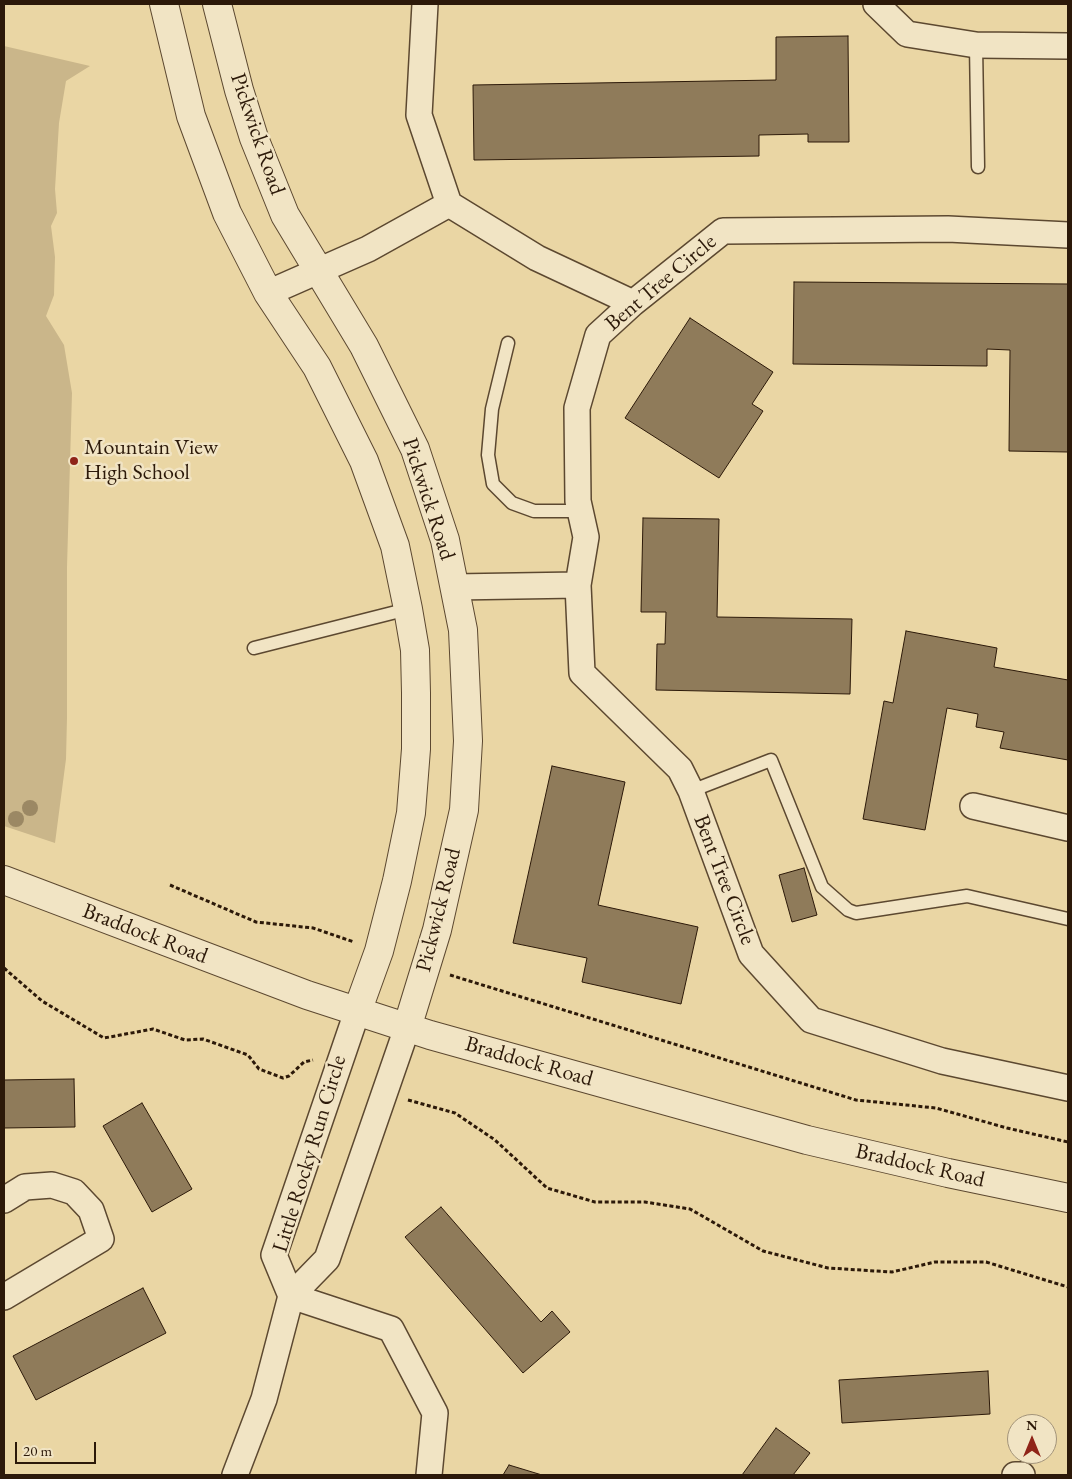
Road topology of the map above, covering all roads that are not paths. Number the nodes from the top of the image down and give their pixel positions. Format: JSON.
{"nodes":[{"id":1,"x":164,"y":4,"type":"edge"},
{"id":2,"x":217,"y":4,"type":"edge"},
{"id":3,"x":425,"y":4,"type":"edge"},
{"id":4,"x":876,"y":4,"type":"edge"},
{"id":5,"x":976,"y":45,"type":"junction"},
{"id":6,"x":1068,"y":46,"type":"edge"},
{"id":7,"x":978,"y":167,"type":"dead end"},
{"id":8,"x":449,"y":204,"type":"junction"},
{"id":9,"x":1068,"y":235,"type":"edge"},
{"id":10,"x":318,"y":272,"type":"junction"},
{"id":11,"x":268,"y":294,"type":"junction"},
{"id":12,"x":633,"y":303,"type":"junction"},
{"id":13,"x":508,"y":343,"type":"dead end"},
{"id":14,"x":581,"y":511,"type":"junction"},
{"id":15,"x":578,"y":585,"type":"junction"},
{"id":16,"x":454,"y":587,"type":"junction"},
{"id":17,"x":408,"y":609,"type":"junction"},
{"id":18,"x":254,"y":648,"type":"dead end"},
{"id":19,"x":690,"y":791,"type":"junction"},
{"id":20,"x":973,"y":806,"type":"dead end"},
{"id":21,"x":1068,"y":828,"type":"edge"},
{"id":22,"x":4,"y":880,"type":"edge"},
{"id":23,"x":1068,"y":919,"type":"edge"},
{"id":24,"x":357,"y":1012,"type":"junction"},
{"id":25,"x":407,"y":1028,"type":"junction"},
{"id":26,"x":1068,"y":1088,"type":"edge"},
{"id":27,"x":1068,"y":1198,"type":"edge"},
{"id":28,"x":4,"y":1200,"type":"edge"},
{"id":29,"x":291,"y":1296,"type":"junction"},
{"id":30,"x":4,"y":1297,"type":"edge"},
{"id":31,"x":236,"y":1475,"type":"edge"},
{"id":32,"x":429,"y":1475,"type":"edge"},
{"id":33,"x":1015,"y":1475,"type":"edge"},
{"id":34,"x":1022,"y":1475,"type":"edge"}],
"edges":[{"from":1,"to":11,"type":"street","name":"Pickwick Road"},
{"from":2,"to":10,"type":"street","name":"Pickwick Road"},
{"from":3,"to":8,"type":"street"},
{"from":4,"to":5,"type":"street"},
{"from":5,"to":6,"type":"street"},
{"from":5,"to":7,"type":"lane"},
{"from":8,"to":10,"type":"street"},
{"from":8,"to":12,"type":"street"},
{"from":9,"to":12,"type":"street","name":"Bent Tree Circle"},
{"from":10,"to":11,"type":"street"},
{"from":10,"to":16,"type":"street","name":"Pickwick Road"},
{"from":11,"to":17,"type":"street","name":"Pickwick Road"},
{"from":12,"to":14,"type":"street","name":"Bent Tree Circle"},
{"from":13,"to":14,"type":"lane"},
{"from":14,"to":15,"type":"street","name":"Bent Tree Circle"},
{"from":15,"to":16,"type":"street"},
{"from":15,"to":19,"type":"street","name":"Bent Tree Circle"},
{"from":16,"to":25,"type":"street","name":"Pickwick Road"},
{"from":17,"to":18,"type":"lane"},
{"from":17,"to":24,"type":"street","name":"Pickwick Road"},
{"from":19,"to":23,"type":"lane"},
{"from":19,"to":26,"type":"street","name":"Bent Tree Circle"},
{"from":20,"to":21,"type":"street"},
{"from":22,"to":24,"type":"street","name":"Braddock Road"},
{"from":24,"to":25,"type":"street","name":"Braddock Road"},
{"from":24,"to":29,"type":"street","name":"Little Rocky Run Circle"},
{"from":25,"to":27,"type":"street","name":"Braddock Road"},
{"from":25,"to":29,"type":"street","name":"Little Rocky Run Circle"},
{"from":28,"to":30,"type":"street"},
{"from":29,"to":31,"type":"street"},
{"from":29,"to":32,"type":"street"},
{"from":33,"to":34,"type":"street"}]}
